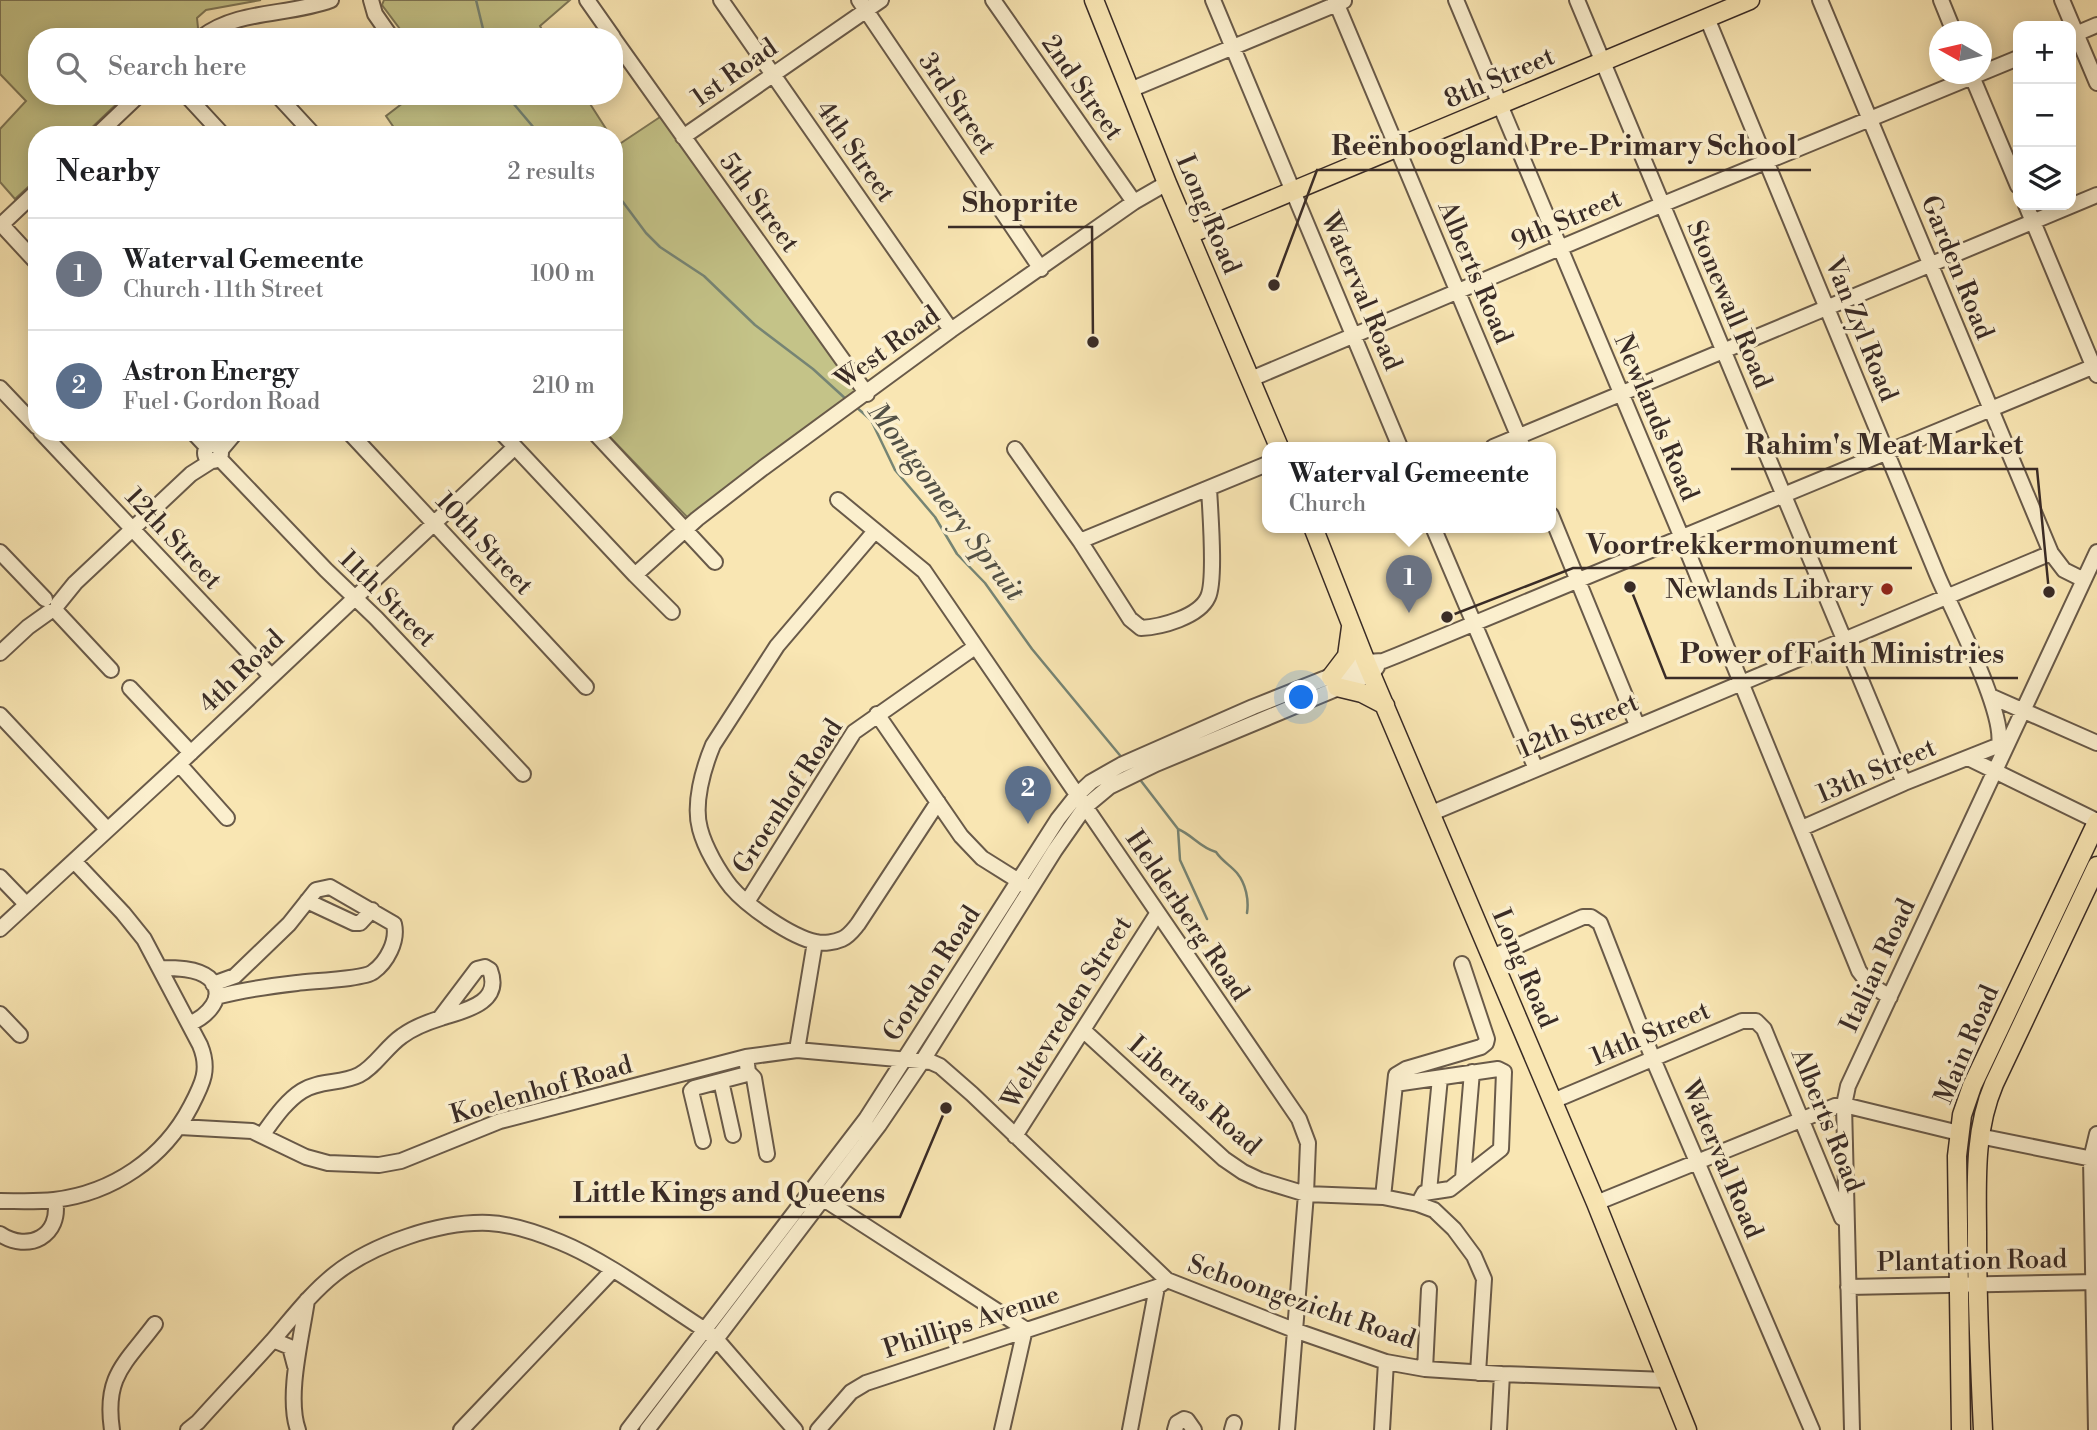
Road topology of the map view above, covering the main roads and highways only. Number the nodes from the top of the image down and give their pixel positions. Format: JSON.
{"nodes":[{"id":1,"x":1094,"y":0,"type":"edge"},
{"id":2,"x":1750,"y":0,"type":"edge"},
{"id":3,"x":1190,"y":234,"type":"junction"},
{"id":4,"x":1277,"y":442,"type":"edge"},
{"id":5,"x":1314,"y":533,"type":"edge"},
{"id":6,"x":1351,"y":621,"type":"junction"},
{"id":7,"x":1385,"y":705,"type":"junction"},
{"id":8,"x":2097,"y":822,"type":"edge"},
{"id":9,"x":2097,"y":866,"type":"edge"},
{"id":10,"x":1687,"y":1430,"type":"edge"},
{"id":11,"x":1961,"y":1430,"type":"edge"},
{"id":12,"x":1983,"y":1430,"type":"edge"}],
"edges":[{"from":1,"to":3,"type":"main road","name":"Long Road"},
{"from":2,"to":3,"type":"main road","name":"8th Street"},
{"from":3,"to":4,"type":"main road","name":"Long Road"},
{"from":5,"to":6,"type":"main road","name":"Long Road"},
{"from":6,"to":7,"type":"main road","name":"Long Road"},
{"from":6,"to":7,"type":"main road"},
{"from":7,"to":10,"type":"main road","name":"Long Road"},
{"from":8,"to":11,"type":"main road","name":"Main Road"},
{"from":9,"to":12,"type":"main road","name":"Main Road"}]}
